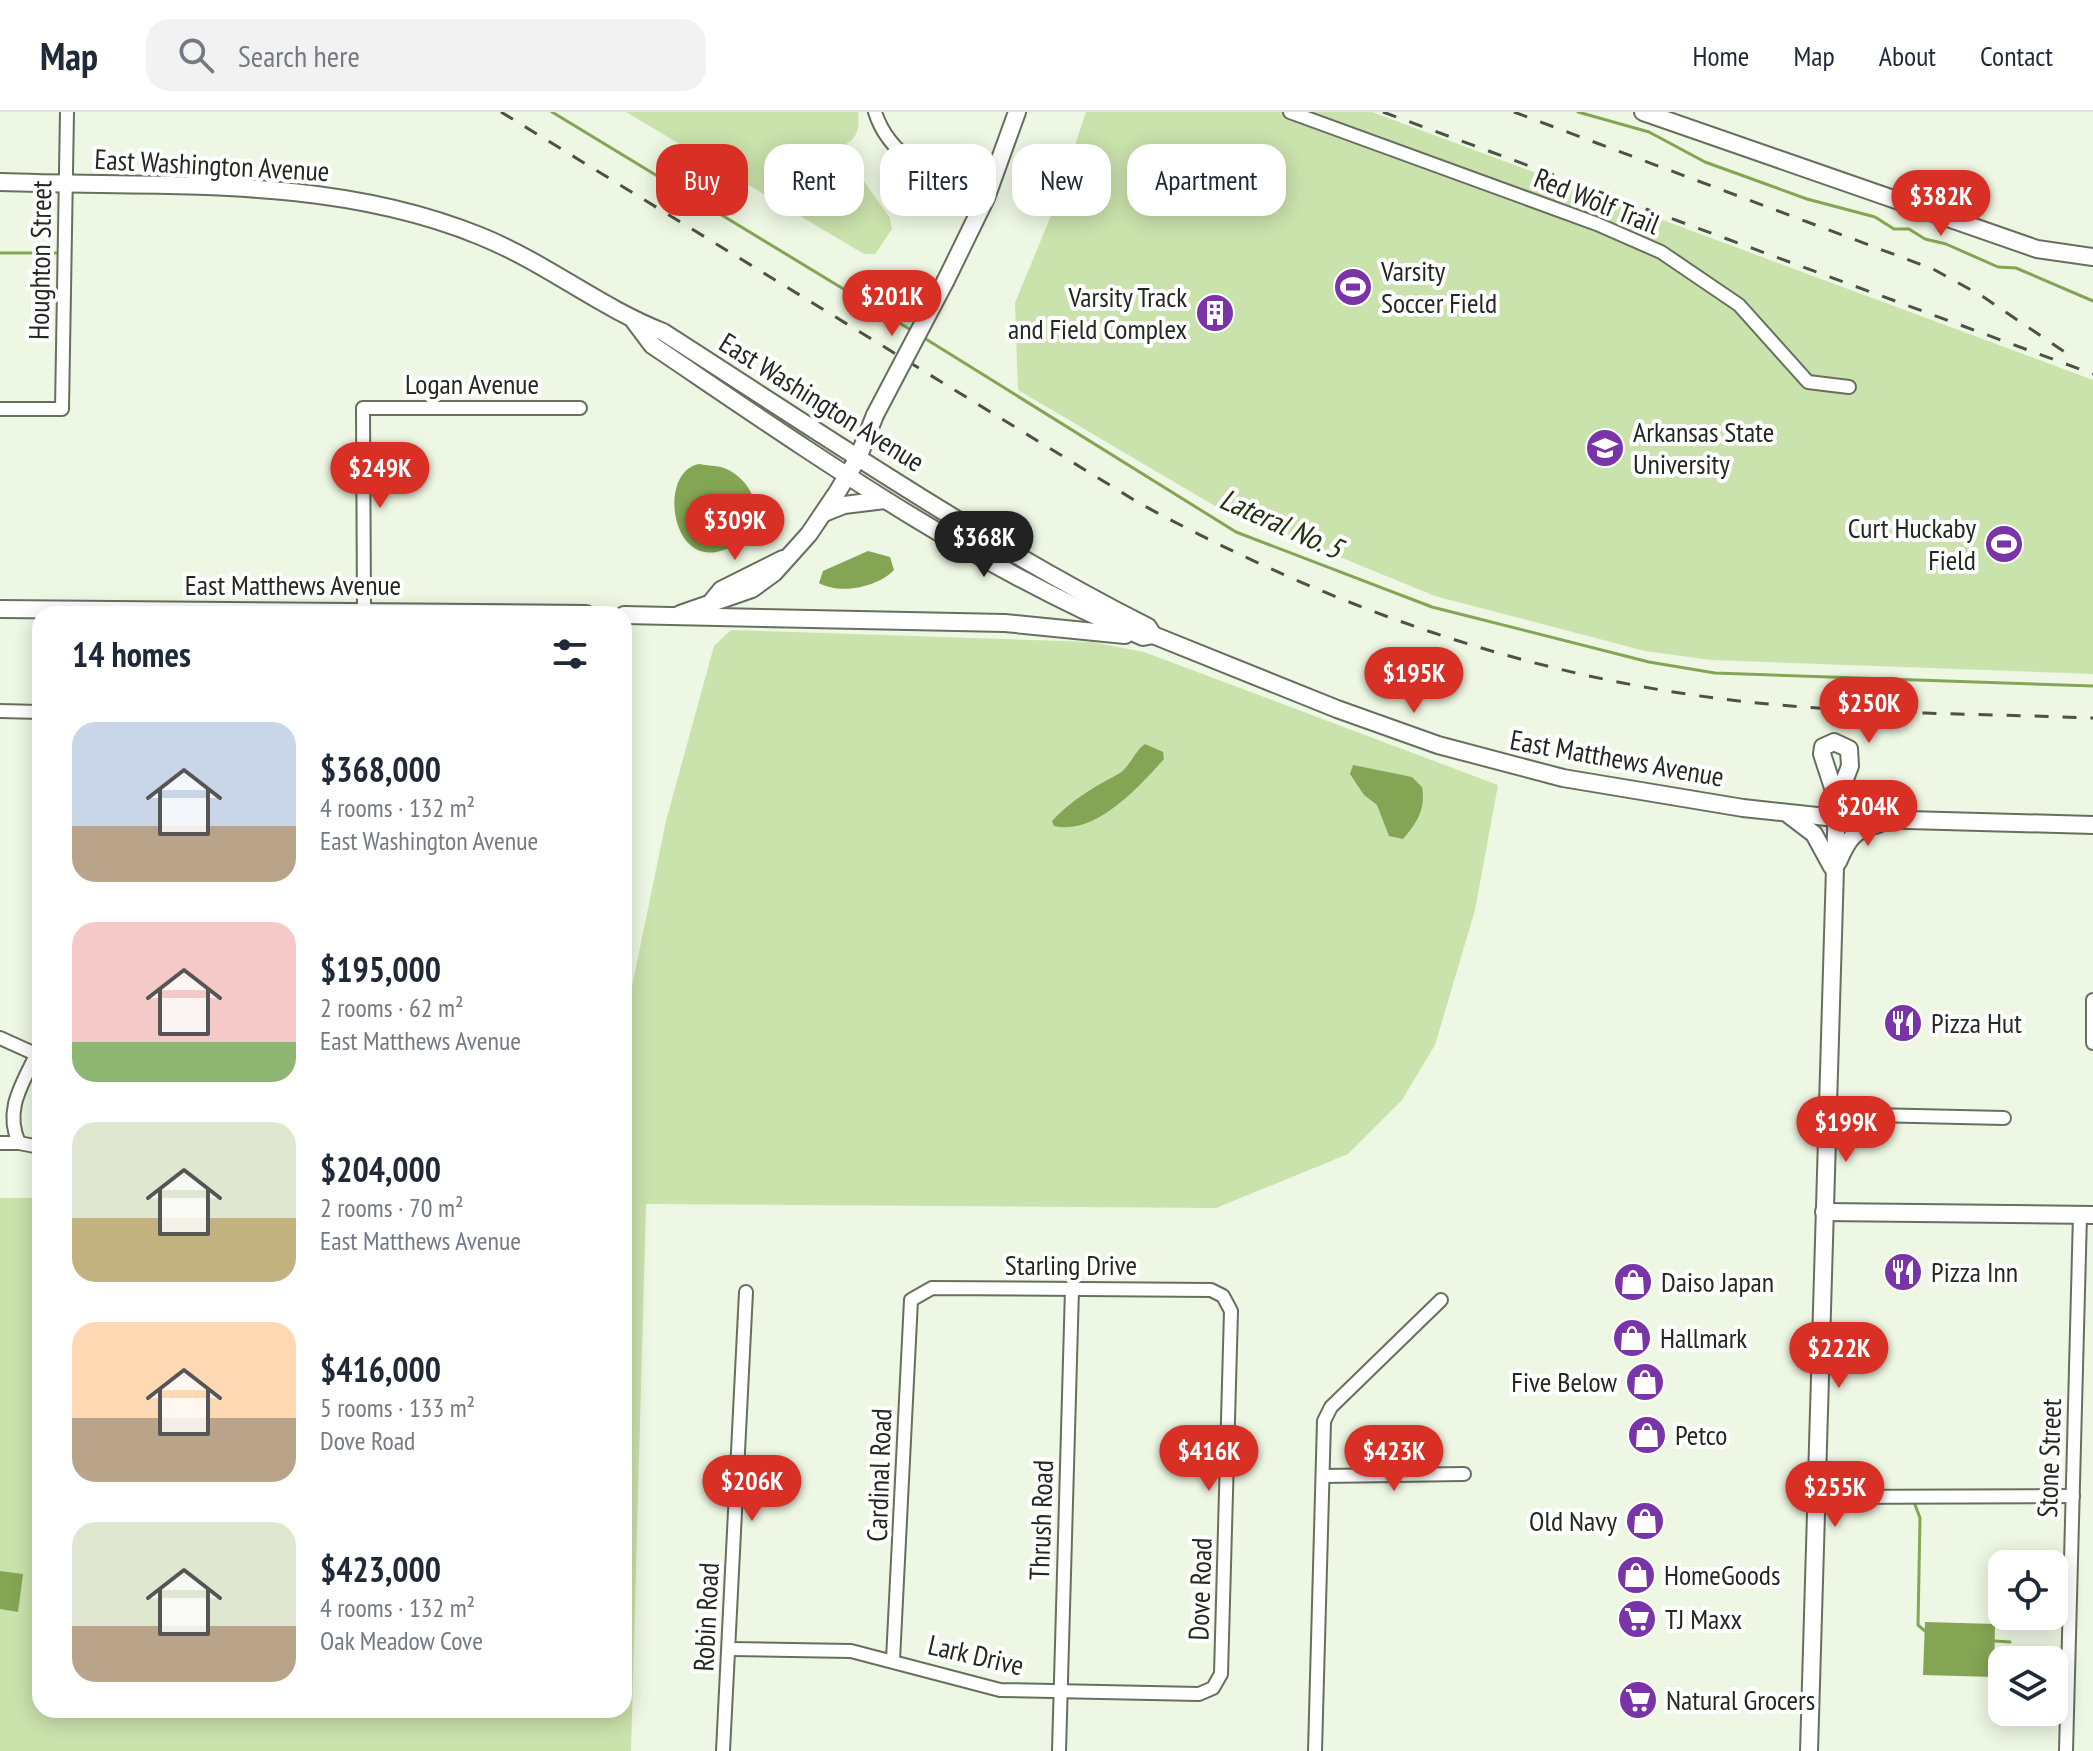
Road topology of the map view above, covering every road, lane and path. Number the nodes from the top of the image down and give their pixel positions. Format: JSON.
{"nodes":[{"id":1,"x":67,"y":112,"type":"edge"},
{"id":2,"x":875,"y":112,"type":"edge"},
{"id":3,"x":1017,"y":112,"type":"edge"},
{"id":4,"x":1290,"y":112,"type":"edge"},
{"id":5,"x":1643,"y":112,"type":"edge"},
{"id":6,"x":892,"y":144,"type":"edge"},
{"id":7,"x":996,"y":170,"type":"edge"},
{"id":8,"x":0,"y":182,"type":"edge"},
{"id":9,"x":66,"y":185,"type":"junction"},
{"id":10,"x":977,"y":216,"type":"edge"},
{"id":11,"x":2093,"y":257,"type":"edge"},
{"id":12,"x":634,"y":321,"type":"junction"},
{"id":13,"x":1849,"y":387,"type":"dead end"},
{"id":14,"x":580,"y":408,"type":"dead end"},
{"id":15,"x":0,"y":409,"type":"edge"},
{"id":16,"x":858,"y":458,"type":"junction"},
{"id":17,"x":847,"y":477,"type":"junction"},
{"id":18,"x":887,"y":499,"type":"junction"},
{"id":19,"x":824,"y":513,"type":"junction"},
{"id":20,"x":364,"y":606,"type":"edge"},
{"id":21,"x":0,"y":609,"type":"edge"},
{"id":22,"x":32,"y":609,"type":"edge"},
{"id":23,"x":632,"y":615,"type":"edge"},
{"id":24,"x":675,"y":616,"type":"junction"},
{"id":25,"x":1148,"y":636,"type":"junction"},
{"id":26,"x":0,"y":711,"type":"edge"},
{"id":27,"x":32,"y":712,"type":"edge"},
{"id":28,"x":1837,"y":800,"type":"dead end"},
{"id":29,"x":1780,"y":812,"type":"junction"},
{"id":30,"x":1836,"y":818,"type":"junction"},
{"id":31,"x":1898,"y":820,"type":"junction"},
{"id":32,"x":2093,"y":825,"type":"edge"},
{"id":33,"x":1835,"y":871,"type":"junction"},
{"id":34,"x":2093,"y":1000,"type":"edge"},
{"id":35,"x":0,"y":1038,"type":"edge"},
{"id":36,"x":2093,"y":1043,"type":"edge"},
{"id":37,"x":32,"y":1053,"type":"edge"},
{"id":38,"x":32,"y":1068,"type":"edge"},
{"id":39,"x":1827,"y":1114,"type":"junction"},
{"id":40,"x":2004,"y":1118,"type":"dead end"},
{"id":41,"x":0,"y":1143,"type":"edge"},
{"id":42,"x":19,"y":1143,"type":"junction"},
{"id":43,"x":32,"y":1145,"type":"edge"},
{"id":44,"x":1824,"y":1212,"type":"junction"},
{"id":45,"x":2086,"y":1215,"type":"edge"},
{"id":46,"x":1072,"y":1289,"type":"junction"},
{"id":47,"x":746,"y":1292,"type":"dead end"},
{"id":48,"x":916,"y":1294,"type":"joint"},
{"id":49,"x":1225,"y":1299,"type":"joint"},
{"id":50,"x":1441,"y":1300,"type":"dead end"},
{"id":51,"x":1464,"y":1474,"type":"dead end"},
{"id":52,"x":1323,"y":1476,"type":"junction"},
{"id":53,"x":2073,"y":1496,"type":"junction"},
{"id":54,"x":1816,"y":1497,"type":"junction"},
{"id":55,"x":729,"y":1649,"type":"junction"},
{"id":56,"x":893,"y":1660,"type":"junction"},
{"id":57,"x":1213,"y":1688,"type":"joint"},
{"id":58,"x":1061,"y":1693,"type":"junction"},
{"id":59,"x":723,"y":1751,"type":"edge"},
{"id":60,"x":1059,"y":1751,"type":"edge"},
{"id":61,"x":1315,"y":1751,"type":"edge"},
{"id":62,"x":1809,"y":1751,"type":"edge"},
{"id":63,"x":2066,"y":1751,"type":"edge"}],
"edges":[{"from":1,"to":9,"type":"street","name":"Houghton Street"},
{"from":2,"to":6,"type":"street"},
{"from":3,"to":7,"type":"street"},
{"from":4,"to":13,"type":"street","name":"Red Wolf Trail"},
{"from":5,"to":11,"type":"street"},
{"from":8,"to":9,"type":"street","name":"East Washington Avenue"},
{"from":9,"to":12,"type":"street","name":"East Washington Avenue"},
{"from":9,"to":15,"type":"street","name":"Houghton Street"},
{"from":10,"to":16,"type":"street","bridge":true},
{"from":12,"to":16,"type":"street","name":"East Washington Avenue"},
{"from":12,"to":17,"type":"street","name":"East Washington Avenue"},
{"from":14,"to":20,"type":"street","name":"Logan Avenue"},
{"from":16,"to":17,"type":"street"},
{"from":16,"to":25,"type":"street","name":"East Washington Avenue"},
{"from":17,"to":18,"type":"street","name":"East Washington Avenue"},
{"from":17,"to":19,"type":"street"},
{"from":18,"to":19,"type":"street"},
{"from":18,"to":25,"type":"street","name":"East Washington Avenue"},
{"from":19,"to":24,"type":"street"},
{"from":21,"to":22,"type":"street","name":"East Matthews Avenue"},
{"from":23,"to":24,"type":"street"},
{"from":24,"to":25,"type":"street"},
{"from":25,"to":29,"type":"street","name":"East Matthews Avenue"},
{"from":26,"to":27,"type":"street"},
{"from":28,"to":30,"type":"street"},
{"from":29,"to":30,"type":"street","name":"East Matthews Avenue"},
{"from":29,"to":33,"type":"street"},
{"from":30,"to":31,"type":"street","name":"East Matthews Avenue"},
{"from":30,"to":33,"type":"street"},
{"from":31,"to":32,"type":"street","name":"East Matthews Avenue"},
{"from":31,"to":33,"type":"street"},
{"from":33,"to":39,"type":"street"},
{"from":34,"to":36,"type":"street"},
{"from":35,"to":37,"type":"street"},
{"from":38,"to":42,"type":"street"},
{"from":39,"to":40,"type":"street"},
{"from":39,"to":44,"type":"street"},
{"from":41,"to":42,"type":"street"},
{"from":42,"to":43,"type":"street"},
{"from":44,"to":45,"type":"street"},
{"from":44,"to":54,"type":"street"},
{"from":45,"to":53,"type":"street","name":"Stone Street"},
{"from":46,"to":48,"type":"street","name":"Starling Drive"},
{"from":46,"to":49,"type":"street","name":"Starling Drive"},
{"from":46,"to":58,"type":"street","name":"Thrush Road"},
{"from":47,"to":55,"type":"street","name":"Robin Road"},
{"from":48,"to":56,"type":"street","name":"Cardinal Road"},
{"from":49,"to":57,"type":"street","name":"Dove Road"},
{"from":50,"to":52,"type":"street"},
{"from":51,"to":52,"type":"street"},
{"from":52,"to":61,"type":"street"},
{"from":53,"to":54,"type":"street"},
{"from":53,"to":63,"type":"street","name":"Stone Street"},
{"from":54,"to":62,"type":"street"},
{"from":55,"to":56,"type":"street","name":"Lark Drive"},
{"from":55,"to":59,"type":"street","name":"Robin Road"},
{"from":56,"to":58,"type":"street","name":"Lark Drive"},
{"from":57,"to":58,"type":"street","name":"Lark Drive"},
{"from":58,"to":60,"type":"street","name":"Thrush Road"}]}
